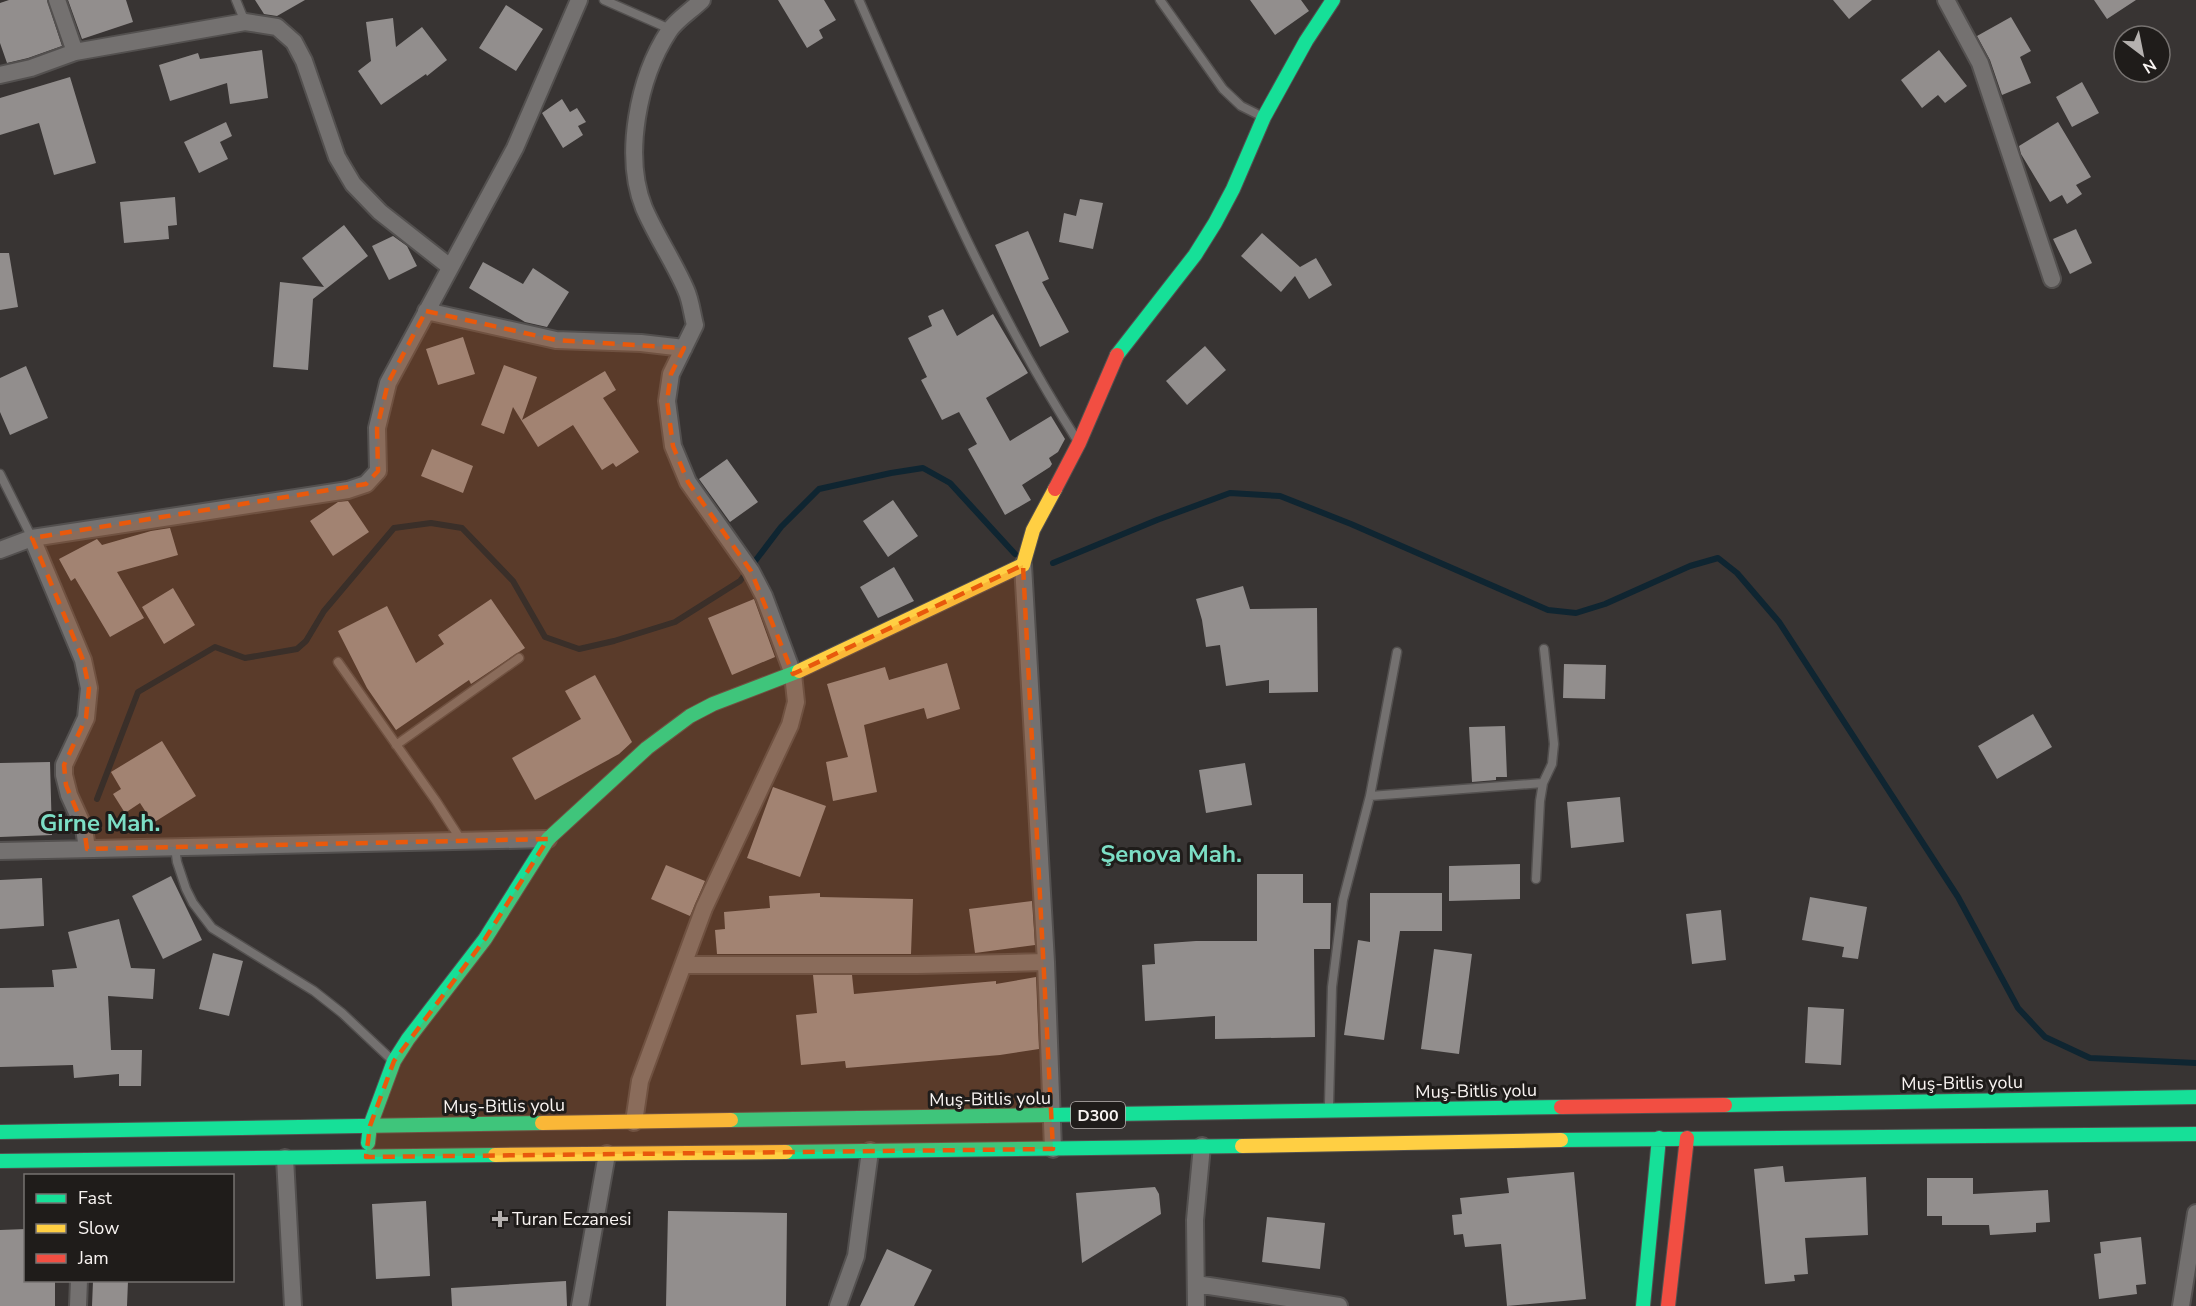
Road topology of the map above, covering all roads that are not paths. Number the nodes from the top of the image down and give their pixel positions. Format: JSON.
{"nodes":[{"id":1,"x":57,"y":0,"type":"edge"},
{"id":2,"x":236,"y":0,"type":"edge"},
{"id":3,"x":579,"y":0,"type":"edge"},
{"id":4,"x":604,"y":0,"type":"edge"},
{"id":5,"x":702,"y":0,"type":"edge"},
{"id":6,"x":859,"y":0,"type":"edge"},
{"id":7,"x":1160,"y":0,"type":"edge"},
{"id":8,"x":1332,"y":0,"type":"edge"},
{"id":9,"x":1946,"y":0,"type":"edge"},
{"id":10,"x":246,"y":22,"type":"junction"},
{"id":11,"x":670,"y":29,"type":"junction"},
{"id":12,"x":75,"y":52,"type":"junction"},
{"id":13,"x":0,"y":75,"type":"edge"},
{"id":14,"x":1264,"y":117,"type":"junction"},
{"id":15,"x":450,"y":267,"type":"junction"},
{"id":16,"x":2052,"y":279,"type":"dead end"},
{"id":17,"x":426,"y":311,"type":"junction"},
{"id":18,"x":684,"y":348,"type":"junction"},
{"id":19,"x":1079,"y":443,"type":"junction"},
{"id":20,"x":0,"y":474,"type":"edge"},
{"id":21,"x":32,"y":538,"type":"junction"},
{"id":22,"x":0,"y":550,"type":"edge"},
{"id":23,"x":1023,"y":565,"type":"junction"},
{"id":24,"x":1544,"y":649,"type":"dead end"},
{"id":25,"x":1397,"y":652,"type":"dead end"},
{"id":26,"x":519,"y":658,"type":"dead end"},
{"id":27,"x":338,"y":662,"type":"dead end"},
{"id":28,"x":793,"y":674,"type":"junction"},
{"id":29,"x":396,"y":745,"type":"junction"},
{"id":30,"x":1543,"y":783,"type":"junction"},
{"id":31,"x":1371,"y":796,"type":"junction"},
{"id":32,"x":548,"y":839,"type":"junction"},
{"id":33,"x":461,"y":841,"type":"junction"},
{"id":34,"x":175,"y":847,"type":"junction"},
{"id":35,"x":87,"y":849,"type":"junction"},
{"id":36,"x":0,"y":851,"type":"edge"},
{"id":37,"x":1536,"y":879,"type":"dead end"},
{"id":38,"x":1046,"y":962,"type":"junction"},
{"id":39,"x":683,"y":965,"type":"junction"},
{"id":40,"x":394,"y":1062,"type":"junction"},
{"id":41,"x":2196,"y":1097,"type":"edge"},
{"id":42,"x":1054,"y":1116,"type":"junction"},
{"id":43,"x":634,"y":1122,"type":"junction"},
{"id":44,"x":370,"y":1126,"type":"junction"},
{"id":45,"x":1331,"y":1128,"type":"junction"},
{"id":46,"x":1249,"y":1129,"type":"junction"},
{"id":47,"x":0,"y":1132,"type":"edge"},
{"id":48,"x":2196,"y":1134,"type":"edge"},
{"id":49,"x":1659,"y":1138,"type":"junction"},
{"id":50,"x":1687,"y":1138,"type":"junction"},
{"id":51,"x":1202,"y":1146,"type":"junction"},
{"id":52,"x":1053,"y":1149,"type":"junction"},
{"id":53,"x":870,"y":1150,"type":"junction"},
{"id":54,"x":607,"y":1154,"type":"junction"},
{"id":55,"x":366,"y":1157,"type":"junction"},
{"id":56,"x":285,"y":1158,"type":"junction"},
{"id":57,"x":0,"y":1161,"type":"edge"},
{"id":58,"x":87,"y":1168,"type":"edge"},
{"id":59,"x":2196,"y":1213,"type":"edge"},
{"id":60,"x":79,"y":1282,"type":"edge"},
{"id":61,"x":1196,"y":1284,"type":"junction"},
{"id":62,"x":78,"y":1306,"type":"edge"},
{"id":63,"x":293,"y":1306,"type":"edge"},
{"id":64,"x":580,"y":1306,"type":"edge"},
{"id":65,"x":838,"y":1306,"type":"edge"},
{"id":66,"x":1196,"y":1306,"type":"edge"},
{"id":67,"x":1339,"y":1306,"type":"edge"},
{"id":68,"x":1643,"y":1306,"type":"edge"},
{"id":69,"x":1668,"y":1306,"type":"edge"},
{"id":70,"x":2181,"y":1306,"type":"edge"}],
"edges":[{"from":1,"to":12,"type":"street"},
{"from":2,"to":10,"type":"lane"},
{"from":3,"to":15,"type":"street"},
{"from":4,"to":11,"type":"lane"},
{"from":5,"to":11,"type":"street"},
{"from":6,"to":19,"type":"lane"},
{"from":7,"to":14,"type":"lane"},
{"from":8,"to":14,"type":"main road"},
{"from":9,"to":16,"type":"street"},
{"from":10,"to":12,"type":"street"},
{"from":10,"to":15,"type":"street"},
{"from":11,"to":18,"type":"street"},
{"from":12,"to":13,"type":"street"},
{"from":14,"to":19,"type":"main road"},
{"from":15,"to":17,"type":"street"},
{"from":17,"to":18,"type":"street"},
{"from":17,"to":21,"type":"street"},
{"from":18,"to":28,"type":"street"},
{"from":19,"to":23,"type":"main road"},
{"from":20,"to":21,"type":"lane"},
{"from":21,"to":22,"type":"street"},
{"from":21,"to":35,"type":"street"},
{"from":23,"to":28,"type":"main road"},
{"from":23,"to":38,"type":"street"},
{"from":24,"to":30,"type":"lane"},
{"from":25,"to":31,"type":"lane"},
{"from":26,"to":29,"type":"lane"},
{"from":27,"to":29,"type":"lane"},
{"from":28,"to":32,"type":"main road"},
{"from":28,"to":39,"type":"street"},
{"from":29,"to":33,"type":"lane"},
{"from":30,"to":31,"type":"lane"},
{"from":30,"to":37,"type":"lane"},
{"from":31,"to":45,"type":"lane"},
{"from":32,"to":33,"type":"street"},
{"from":32,"to":40,"type":"main road"},
{"from":33,"to":34,"type":"street"},
{"from":34,"to":35,"type":"street"},
{"from":34,"to":40,"type":"lane"},
{"from":35,"to":36,"type":"street"},
{"from":38,"to":39,"type":"street"},
{"from":38,"to":42,"type":"street"},
{"from":39,"to":43,"type":"street"},
{"from":40,"to":44,"type":"main road"},
{"from":41,"to":45,"type":"main road","name":"Muş-Bitlis yolu","number":"D300"},
{"from":42,"to":43,"type":"main road","name":"Muş-Bitlis yolu","number":"D300"},
{"from":42,"to":46,"type":"main road","name":"Muş-Bitlis yolu","number":"D300"},
{"from":42,"to":52,"type":"street"},
{"from":43,"to":44,"type":"main road","name":"Muş-Bitlis yolu","number":"D300"},
{"from":44,"to":47,"type":"main road","name":"Muş-Bitlis yolu","number":"D300"},
{"from":44,"to":55,"type":"main road"},
{"from":45,"to":46,"type":"main road","name":"Muş-Bitlis yolu","number":"D300"},
{"from":45,"to":46,"type":"main road","name":"Muş-Bitlis yolu","number":"D300"},
{"from":45,"to":49,"type":"main road","name":"Muş-Bitlis yolu","number":"D300"},
{"from":46,"to":51,"type":"main road","name":"Muş-Bitlis yolu","number":"D300"},
{"from":48,"to":50,"type":"main road","name":"Muş-Bitlis yolu","number":"D300"},
{"from":49,"to":50,"type":"main road","name":"Muş-Bitlis yolu","number":"D300"},
{"from":49,"to":68,"type":"main road"},
{"from":50,"to":69,"type":"main road"},
{"from":51,"to":52,"type":"main road","name":"Muş-Bitlis yolu","number":"D300"},
{"from":51,"to":61,"type":"street"},
{"from":52,"to":53,"type":"main road","name":"Muş-Bitlis yolu","number":"D300"},
{"from":53,"to":54,"type":"main road","name":"Muş-Bitlis yolu","number":"D300"},
{"from":53,"to":65,"type":"street"},
{"from":54,"to":55,"type":"main road","name":"Muş-Bitlis yolu","number":"D300"},
{"from":54,"to":64,"type":"street"},
{"from":55,"to":56,"type":"main road","name":"Muş-Bitlis yolu","number":"D300"},
{"from":56,"to":58,"type":"main road","name":"Muş-Bitlis yolu","number":"D300"},
{"from":56,"to":63,"type":"street"},
{"from":57,"to":58,"type":"main road","name":"Muş-Bitlis yolu","number":"D300"},
{"from":59,"to":70,"type":"street"},
{"from":60,"to":62,"type":"street"},
{"from":61,"to":66,"type":"street"},
{"from":61,"to":67,"type":"street"}]}
